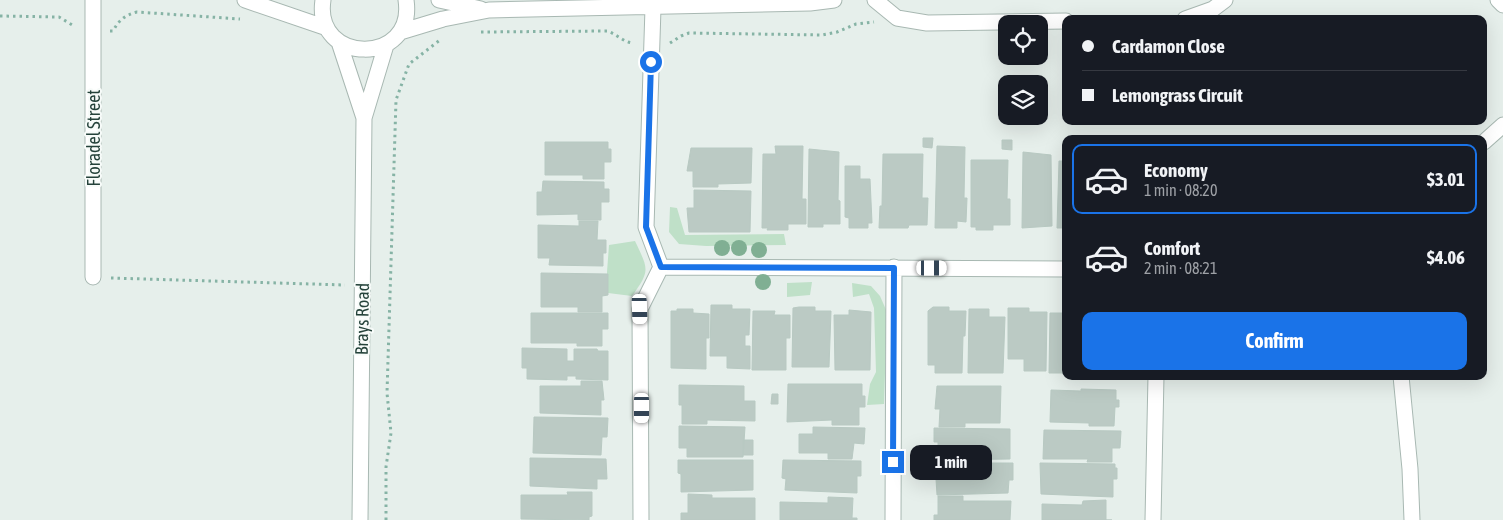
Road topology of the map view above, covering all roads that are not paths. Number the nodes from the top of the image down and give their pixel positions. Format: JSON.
{"nodes":[{"id":1,"x":93,"y":0,"type":"edge"},
{"id":2,"x":245,"y":0,"type":"edge"},
{"id":3,"x":323,"y":0,"type":"edge"},
{"id":4,"x":406,"y":0,"type":"edge"},
{"id":5,"x":439,"y":0,"type":"edge"},
{"id":6,"x":834,"y":0,"type":"edge"},
{"id":7,"x":1225,"y":0,"type":"edge"},
{"id":8,"x":1498,"y":0,"type":"edge"},
{"id":9,"x":880,"y":5,"type":"edge"},
{"id":10,"x":1503,"y":5,"type":"edge"},
{"id":11,"x":653,"y":8,"type":"junction"},
{"id":12,"x":489,"y":10,"type":"junction"},
{"id":13,"x":1196,"y":15,"type":"edge"},
{"id":14,"x":1062,"y":21,"type":"edge"},
{"id":15,"x":327,"y":28,"type":"junction"},
{"id":16,"x":400,"y":32,"type":"junction"},
{"id":17,"x":339,"y":42,"type":"junction"},
{"id":18,"x":386,"y":44,"type":"junction"},
{"id":19,"x":364,"y":118,"type":"junction"},
{"id":20,"x":1503,"y":125,"type":"edge"},
{"id":21,"x":1487,"y":139,"type":"edge"},
{"id":22,"x":661,"y":267,"type":"junction"},
{"id":23,"x":894,"y":268,"type":"junction"},
{"id":24,"x":1062,"y":269,"type":"edge"},
{"id":25,"x":93,"y":277,"type":"road end"},
{"id":26,"x":1156,"y":380,"type":"edge"},
{"id":27,"x":1401,"y":380,"type":"edge"},
{"id":28,"x":360,"y":520,"type":"edge"},
{"id":29,"x":641,"y":520,"type":"edge"},
{"id":30,"x":893,"y":520,"type":"edge"},
{"id":31,"x":1152,"y":520,"type":"edge"},
{"id":32,"x":1412,"y":520,"type":"edge"}],
"edges":[{"from":1,"to":25,"type":"street","name":"Floradel Street"},
{"from":2,"to":15,"type":"street"},
{"from":3,"to":15,"type":"street"},
{"from":4,"to":16,"type":"street"},
{"from":5,"to":12,"type":"street"},
{"from":6,"to":11,"type":"street"},
{"from":7,"to":13,"type":"street"},
{"from":8,"to":10,"type":"street"},
{"from":9,"to":14,"type":"street"},
{"from":11,"to":12,"type":"street"},
{"from":11,"to":22,"type":"street"},
{"from":12,"to":16,"type":"street"},
{"from":15,"to":17,"type":"street"},
{"from":16,"to":18,"type":"street"},
{"from":17,"to":18,"type":"street"},
{"from":17,"to":19,"type":"street","name":"Brays Road"},
{"from":18,"to":19,"type":"street","name":"Brays Road"},
{"from":19,"to":28,"type":"street","name":"Brays Road"},
{"from":20,"to":21,"type":"street"},
{"from":22,"to":23,"type":"street"},
{"from":22,"to":29,"type":"street"},
{"from":23,"to":24,"type":"street"},
{"from":23,"to":30,"type":"street"},
{"from":26,"to":31,"type":"street"},
{"from":27,"to":32,"type":"street"}]}
